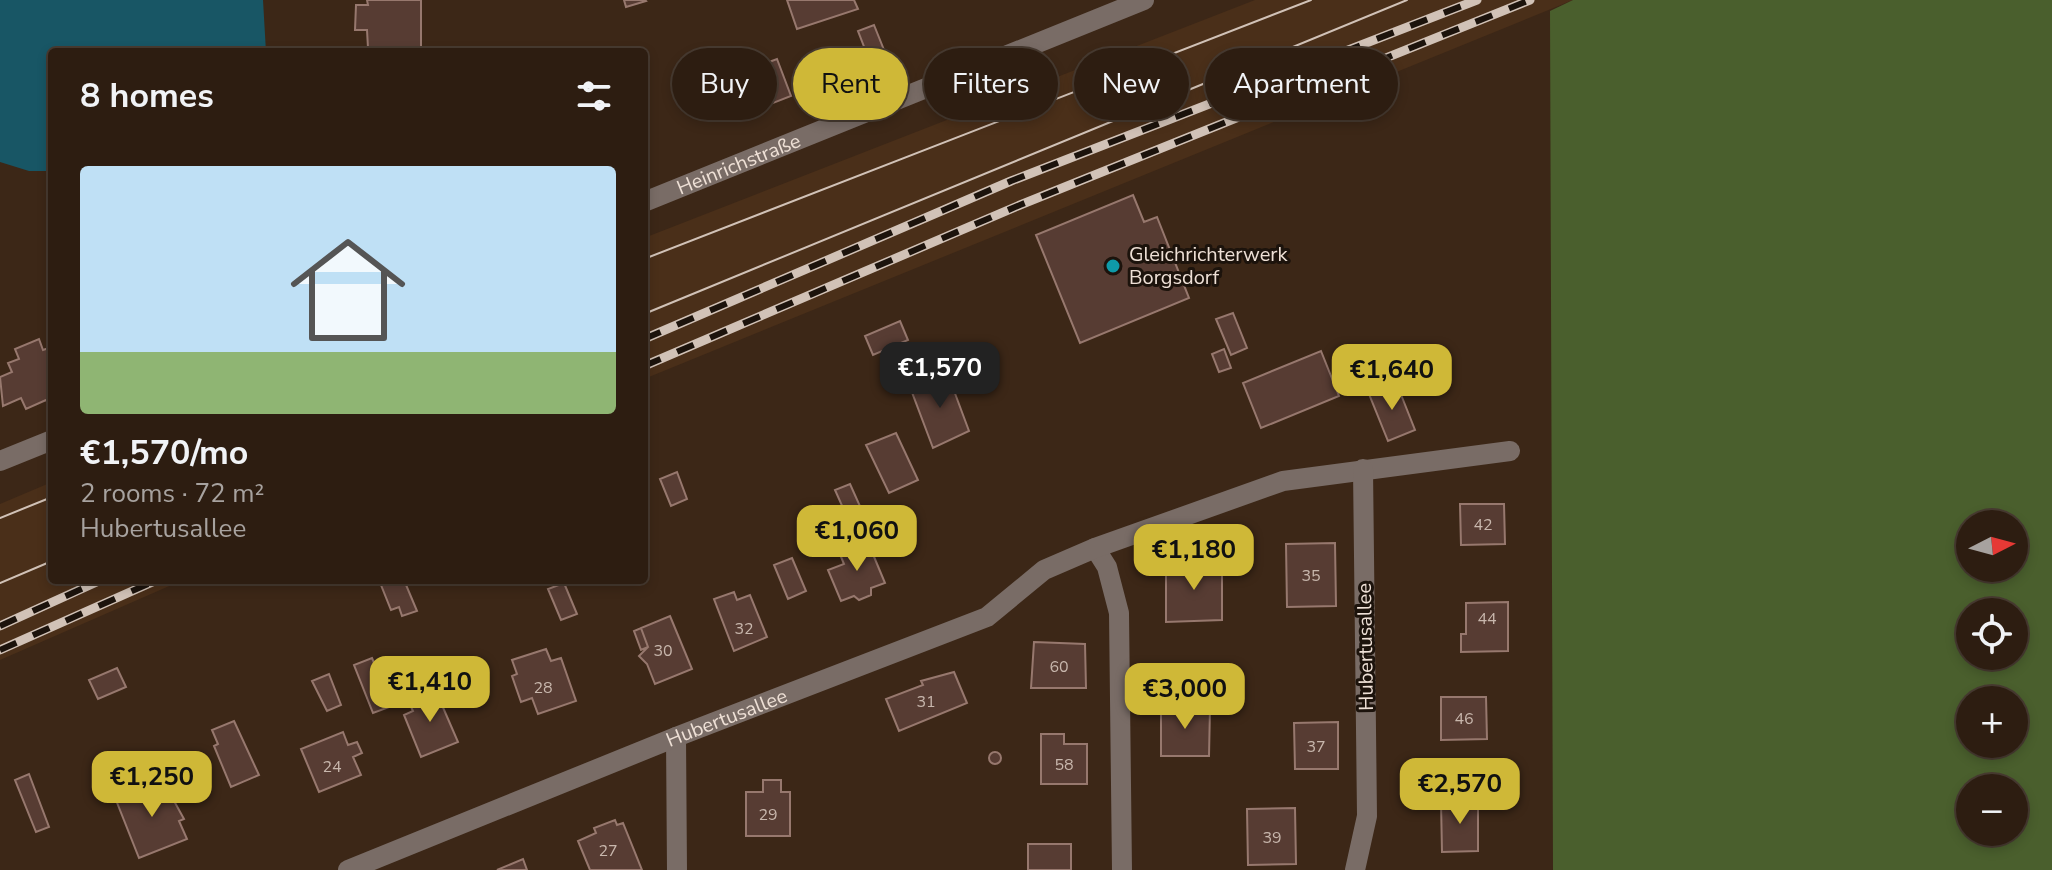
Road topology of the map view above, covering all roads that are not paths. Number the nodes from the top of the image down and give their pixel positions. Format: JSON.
{"nodes":[{"id":1,"x":1144,"y":0,"type":"edge"},
{"id":2,"x":648,"y":200,"type":"edge"},
{"id":3,"x":48,"y":442,"type":"edge"},
{"id":4,"x":1510,"y":451,"type":"dead end"},
{"id":5,"x":0,"y":461,"type":"edge"},
{"id":6,"x":1363,"y":469,"type":"junction"},
{"id":7,"x":1095,"y":548,"type":"junction"},
{"id":8,"x":676,"y":737,"type":"junction"},
{"id":9,"x":348,"y":870,"type":"edge"},
{"id":10,"x":677,"y":870,"type":"edge"},
{"id":11,"x":1122,"y":870,"type":"edge"},
{"id":12,"x":1355,"y":870,"type":"edge"}],
"edges":[{"from":1,"to":2,"type":"street","name":"Heinrichstraße"},
{"from":3,"to":5,"type":"street"},
{"from":4,"to":6,"type":"street","name":"Hubertusallee"},
{"from":6,"to":7,"type":"street","name":"Hubertusallee"},
{"from":6,"to":12,"type":"street","name":"Hubertusallee"},
{"from":7,"to":8,"type":"street","name":"Hubertusallee"},
{"from":7,"to":11,"type":"street"},
{"from":8,"to":9,"type":"street","name":"Hubertusallee"},
{"from":8,"to":10,"type":"street"}]}
